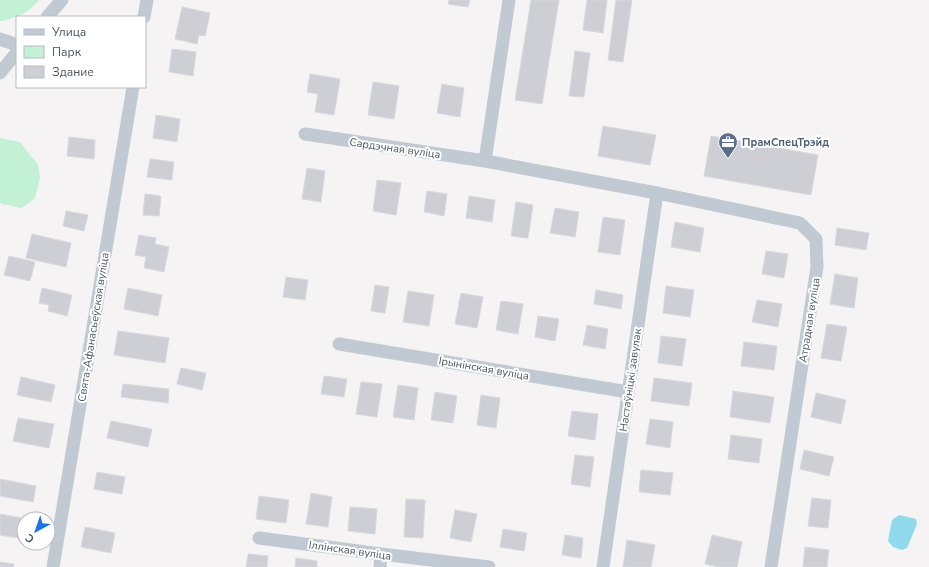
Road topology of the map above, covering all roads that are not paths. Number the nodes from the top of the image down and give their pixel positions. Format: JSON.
{"nodes":[{"id":1,"x":62,"y":0,"type":"edge"},
{"id":2,"x":147,"y":0,"type":"edge"},
{"id":3,"x":510,"y":0,"type":"edge"},
{"id":4,"x":48,"y":16,"type":"edge"},
{"id":5,"x":144,"y":16,"type":"edge"},
{"id":6,"x":0,"y":39,"type":"edge"},
{"id":7,"x":16,"y":45,"type":"edge"},
{"id":8,"x":16,"y":53,"type":"edge"},
{"id":9,"x":0,"y":73,"type":"edge"},
{"id":10,"x":133,"y":88,"type":"edge"},
{"id":11,"x":305,"y":134,"type":"dead end"},
{"id":12,"x":485,"y":161,"type":"junction"},
{"id":13,"x":657,"y":194,"type":"junction"},
{"id":14,"x":339,"y":344,"type":"dead end"},
{"id":15,"x":628,"y":392,"type":"junction"},
{"id":16,"x":259,"y":538,"type":"dead end"},
{"id":17,"x":381,"y":561,"type":"edge"},
{"id":18,"x":53,"y":567,"type":"edge"},
{"id":19,"x":488,"y":567,"type":"edge"},
{"id":20,"x":603,"y":567,"type":"edge"},
{"id":21,"x":771,"y":567,"type":"edge"}],
"edges":[{"from":1,"to":4,"type":"street"},
{"from":2,"to":5,"type":"street"},
{"from":3,"to":12,"type":"street"},
{"from":6,"to":7,"type":"street"},
{"from":8,"to":9,"type":"street"},
{"from":10,"to":18,"type":"street","name":"Свята-Афанасьеўская вуліца"},
{"from":11,"to":12,"type":"street","name":"Сардэчная вуліца"},
{"from":12,"to":13,"type":"street","name":"Сардэчная вуліца"},
{"from":13,"to":15,"type":"street","name":"Настаўніцкі завулак"},
{"from":13,"to":21,"type":"street","name":"Атрадная вуліца"},
{"from":14,"to":15,"type":"street","name":"Ірынінская вуліца"},
{"from":15,"to":20,"type":"street","name":"Настаўніцкі завулак"},
{"from":16,"to":17,"type":"street","name":"Іллінская вуліца"},
{"from":17,"to":19,"type":"street","name":"Іллінская вуліца"}]}
